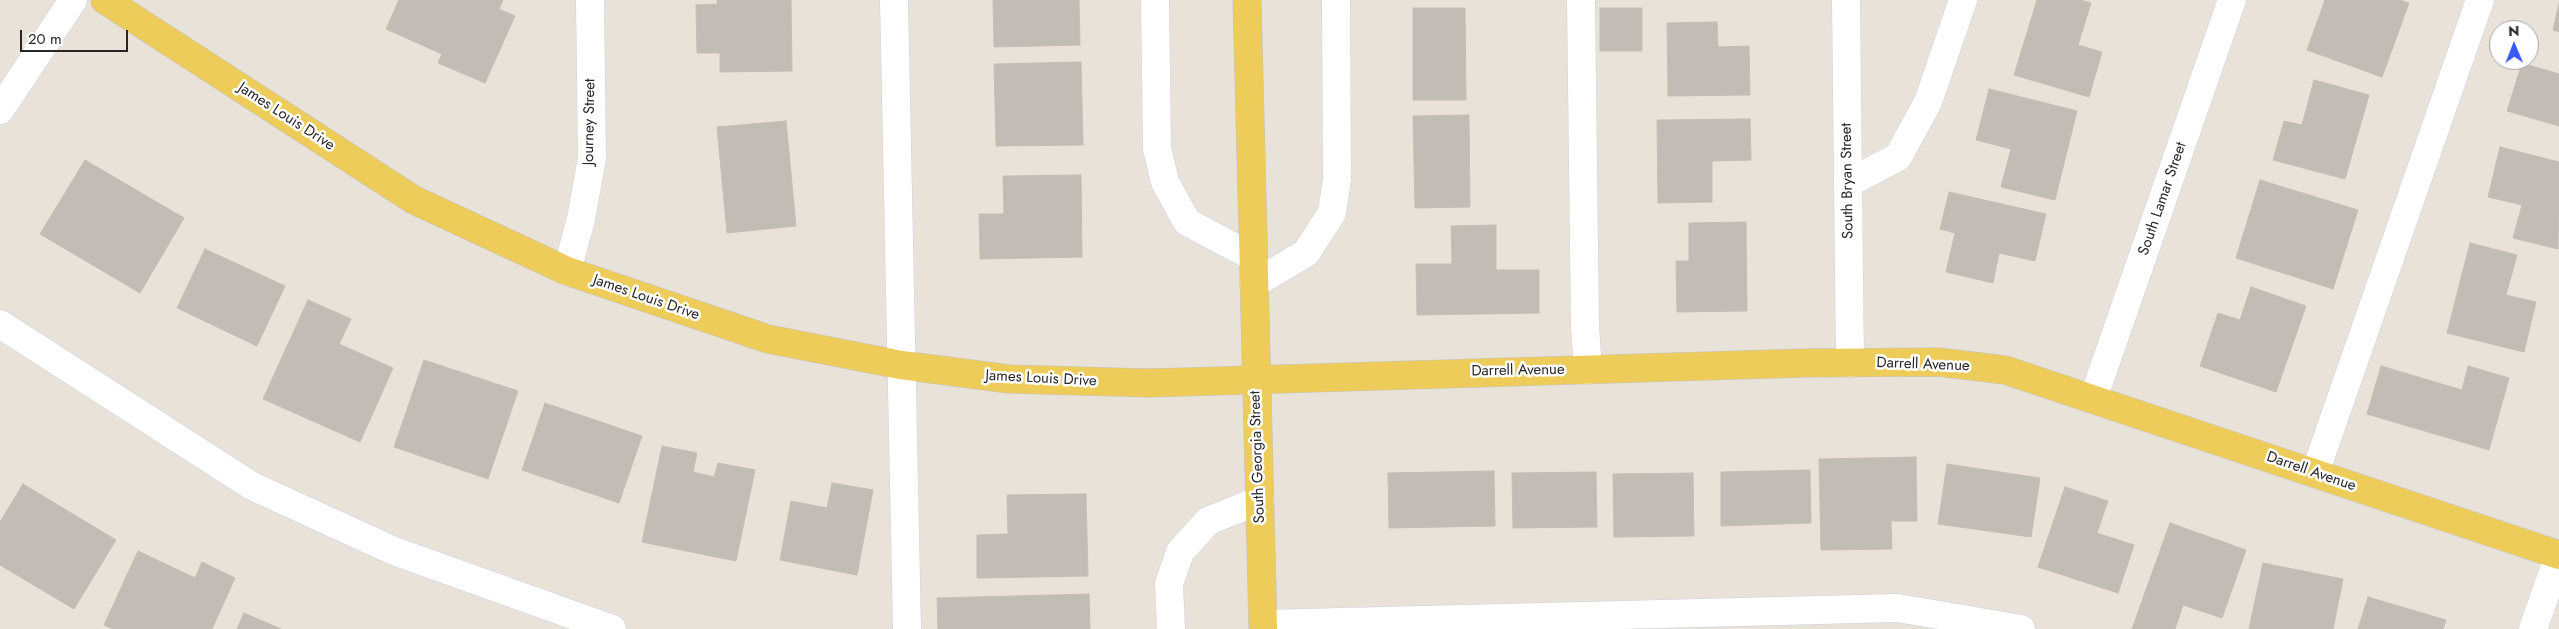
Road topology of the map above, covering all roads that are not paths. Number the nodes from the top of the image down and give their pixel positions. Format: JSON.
{"nodes":[{"id":1,"x":73,"y":0,"type":"edge"},
{"id":2,"x":105,"y":0,"type":"edge"},
{"id":3,"x":590,"y":0,"type":"edge"},
{"id":4,"x":894,"y":0,"type":"edge"},
{"id":5,"x":1155,"y":0,"type":"edge"},
{"id":6,"x":1247,"y":0,"type":"edge"},
{"id":7,"x":1336,"y":0,"type":"edge"},
{"id":8,"x":1581,"y":0,"type":"edge"},
{"id":9,"x":1846,"y":0,"type":"edge"},
{"id":10,"x":1963,"y":0,"type":"edge"},
{"id":11,"x":2232,"y":0,"type":"edge"},
{"id":12,"x":2480,"y":0,"type":"edge"},
{"id":13,"x":0,"y":110,"type":"edge"},
{"id":14,"x":1848,"y":183,"type":"junction"},
{"id":15,"x":1253,"y":258,"type":"junction"},
{"id":16,"x":567,"y":271,"type":"junction"},
{"id":17,"x":1254,"y":284,"type":"junction"},
{"id":18,"x":0,"y":324,"type":"edge"},
{"id":19,"x":1850,"y":363,"type":"junction"},
{"id":20,"x":901,"y":365,"type":"junction"},
{"id":21,"x":1588,"y":370,"type":"junction"},
{"id":22,"x":1256,"y":379,"type":"junction"},
{"id":23,"x":2093,"y":398,"type":"junction"},
{"id":24,"x":2315,"y":473,"type":"junction"},
{"id":25,"x":1260,"y":500,"type":"junction"},
{"id":26,"x":2559,"y":555,"type":"edge"},
{"id":27,"x":1263,"y":627,"type":"edge"},
{"id":28,"x":612,"y":629,"type":"edge"},
{"id":29,"x":907,"y":629,"type":"edge"},
{"id":30,"x":1170,"y":629,"type":"edge"},
{"id":31,"x":2021,"y":629,"type":"edge"},
{"id":32,"x":2533,"y":629,"type":"edge"}],
"edges":[{"from":1,"to":13,"type":"street"},
{"from":2,"to":16,"type":"main road","name":"James Louis Drive"},
{"from":3,"to":16,"type":"street","name":"Journey Street"},
{"from":4,"to":20,"type":"street"},
{"from":5,"to":15,"type":"street"},
{"from":6,"to":15,"type":"main road","name":"South Georgia Street"},
{"from":7,"to":17,"type":"street"},
{"from":8,"to":21,"type":"street"},
{"from":9,"to":14,"type":"street","name":"South Bryan Street"},
{"from":10,"to":14,"type":"street"},
{"from":11,"to":23,"type":"street","name":"South Lamar Street"},
{"from":12,"to":24,"type":"street"},
{"from":14,"to":19,"type":"street","name":"South Bryan Street"},
{"from":15,"to":17,"type":"main road","name":"South Georgia Street"},
{"from":16,"to":20,"type":"main road","name":"James Louis Drive"},
{"from":17,"to":22,"type":"main road","name":"South Georgia Street"},
{"from":18,"to":28,"type":"street"},
{"from":19,"to":21,"type":"main road","name":"Darrell Avenue"},
{"from":19,"to":23,"type":"main road","name":"Darrell Avenue"},
{"from":20,"to":22,"type":"main road","name":"James Louis Drive"},
{"from":20,"to":29,"type":"street"},
{"from":21,"to":22,"type":"main road","name":"Darrell Avenue"},
{"from":22,"to":25,"type":"main road","name":"South Georgia Street"},
{"from":23,"to":24,"type":"main road","name":"Darrell Avenue"},
{"from":24,"to":26,"type":"main road","name":"Darrell Avenue"},
{"from":25,"to":27,"type":"main road","name":"South Georgia Street"},
{"from":25,"to":30,"type":"street"},
{"from":26,"to":32,"type":"street"},
{"from":27,"to":31,"type":"street"}]}
